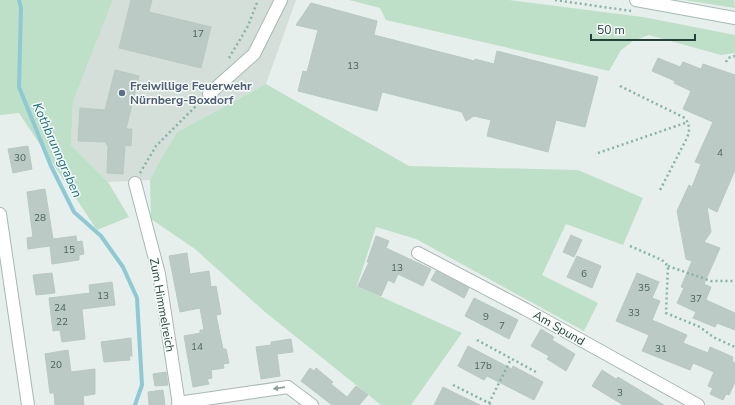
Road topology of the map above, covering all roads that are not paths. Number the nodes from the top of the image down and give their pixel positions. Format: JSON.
{"nodes":[{"id":1,"x":281,"y":0,"type":"edge"},
{"id":2,"x":636,"y":0,"type":"edge"},
{"id":3,"x":735,"y":18,"type":"edge"},
{"id":4,"x":209,"y":94,"type":"dead end"},
{"id":5,"x":135,"y":183,"type":"dead end"},
{"id":6,"x":0,"y":214,"type":"edge"},
{"id":7,"x":418,"y":253,"type":"dead end"},
{"id":8,"x":179,"y":404,"type":"edge"},
{"id":9,"x":27,"y":405,"type":"edge"},
{"id":10,"x":312,"y":405,"type":"edge"},
{"id":11,"x":698,"y":405,"type":"edge"}],
"edges":[{"from":1,"to":4,"type":"street"},
{"from":2,"to":3,"type":"street"},
{"from":5,"to":8,"type":"street","name":"Zum Himmelreich"},
{"from":6,"to":9,"type":"street"},
{"from":7,"to":11,"type":"street","name":"Am Spund"},
{"from":10,"to":8,"type":"street","one_way":true}]}
